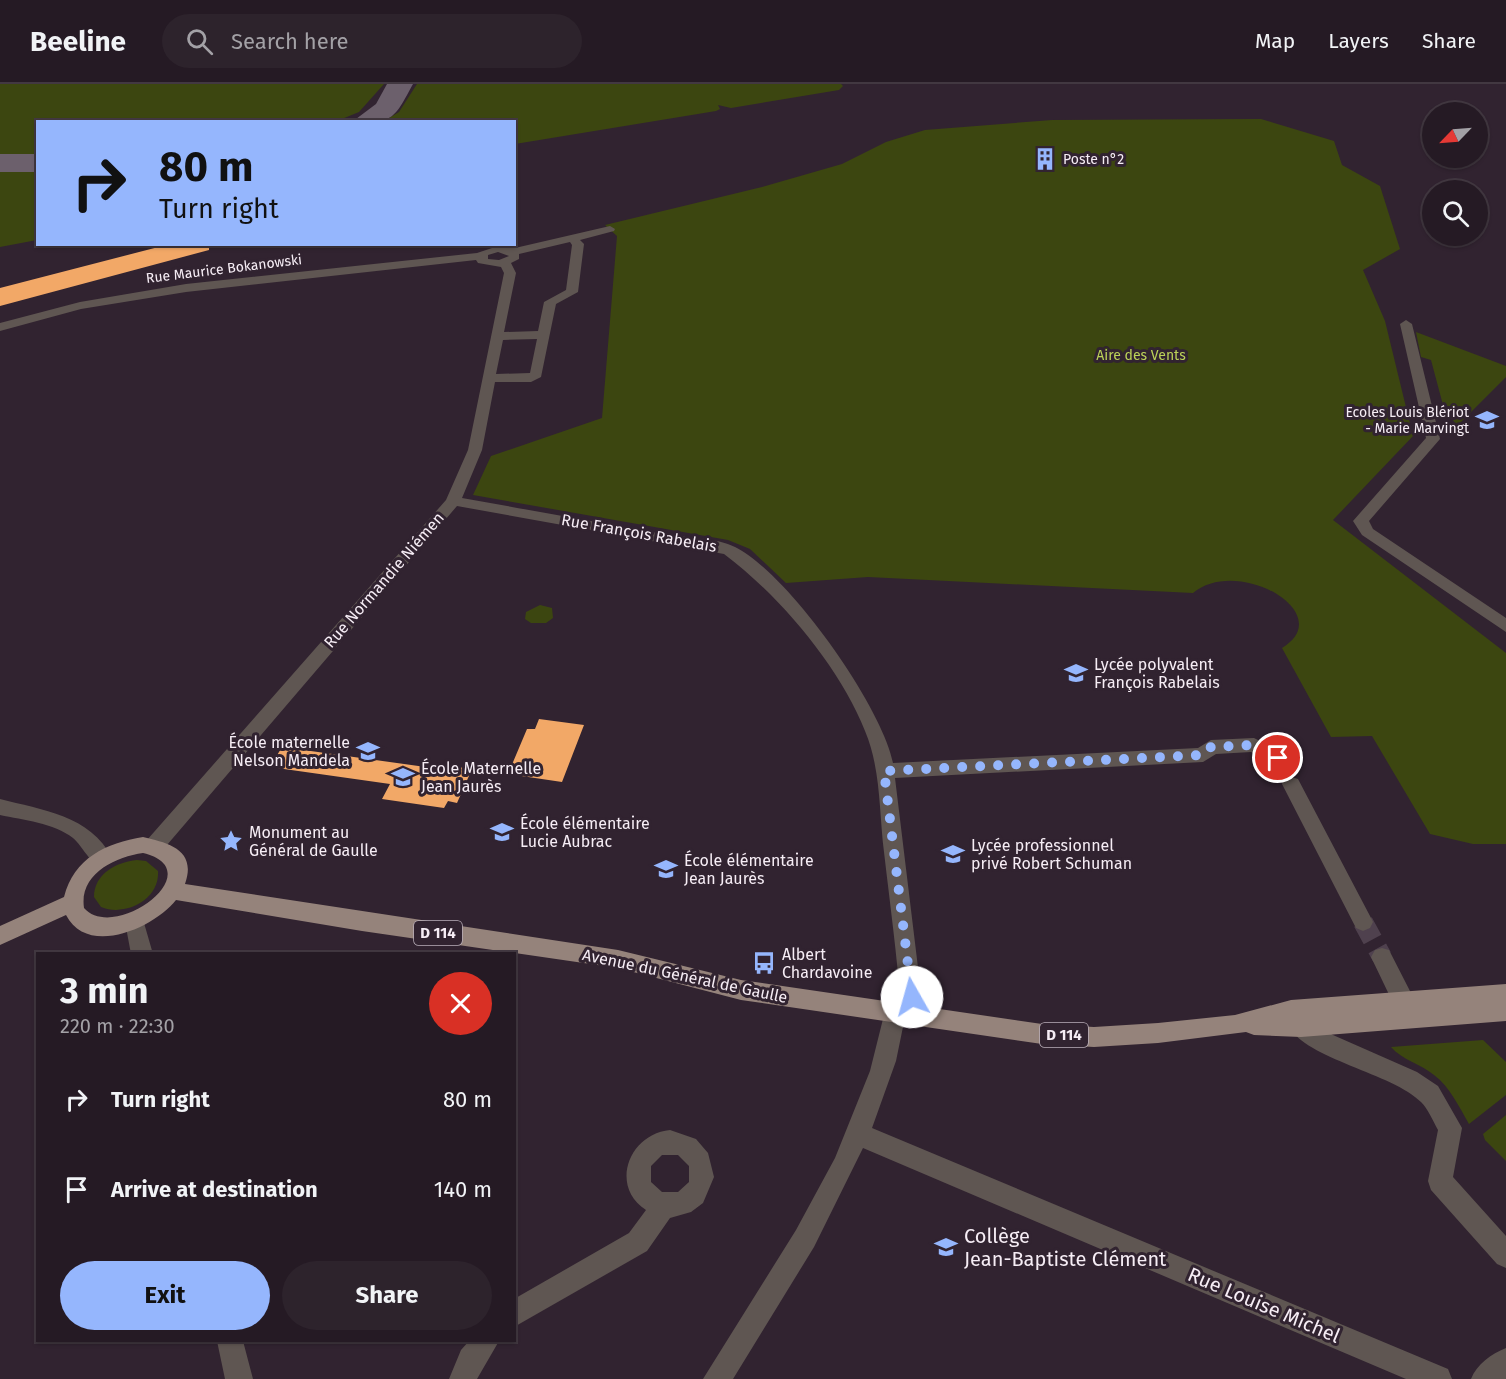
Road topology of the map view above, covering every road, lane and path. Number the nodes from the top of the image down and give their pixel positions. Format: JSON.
{"nodes":[{"id":1,"x":610,"y":229,"type":"dead end"},
{"id":2,"x":572,"y":238,"type":"junction"},
{"id":3,"x":427,"y":246,"type":"edge"},
{"id":4,"x":509,"y":258,"type":"junction"},
{"id":5,"x":430,"y":260,"type":"junction"},
{"id":6,"x":1406,"y":324,"type":"dead end"},
{"id":7,"x":0,"y":327,"type":"edge"},
{"id":8,"x":544,"y":335,"type":"junction"},
{"id":9,"x":498,"y":336,"type":"junction"},
{"id":10,"x":490,"y":378,"type":"junction"},
{"id":11,"x":453,"y":501,"type":"junction"},
{"id":12,"x":1506,"y":626,"type":"edge"},
{"id":13,"x":1278,"y":758,"type":"tunnel mouth"},
{"id":14,"x":884,"y":771,"type":"junction"},
{"id":15,"x":1291,"y":784,"type":"tunnel mouth"},
{"id":16,"x":0,"y":807,"type":"edge"},
{"id":17,"x":154,"y":846,"type":"junction"},
{"id":18,"x":102,"y":858,"type":"junction"},
{"id":19,"x":174,"y":891,"type":"junction"},
{"id":20,"x":73,"y":902,"type":"junction"},
{"id":21,"x":135,"y":922,"type":"junction"},
{"id":22,"x":1364,"y":922,"type":"tunnel mouth"},
{"id":23,"x":0,"y":936,"type":"edge"},
{"id":24,"x":142,"y":952,"type":"edge"},
{"id":25,"x":1382,"y":957,"type":"tunnel mouth"},
{"id":26,"x":1506,"y":994,"type":"edge"},
{"id":27,"x":1403,"y":1000,"type":"junction"},
{"id":28,"x":1506,"y":1011,"type":"edge"},
{"id":29,"x":904,"y":1015,"type":"junction"},
{"id":30,"x":1235,"y":1024,"type":"junction"},
{"id":31,"x":1301,"y":1027,"type":"junction"},
{"id":32,"x":858,"y":1134,"type":"junction"},
{"id":33,"x":664,"y":1206,"type":"dead end"},
{"id":34,"x":1506,"y":1255,"type":"edge"},
{"id":35,"x":516,"y":1313,"type":"edge"},
{"id":36,"x":230,"y":1342,"type":"edge"},
{"id":37,"x":485,"y":1342,"type":"edge"},
{"id":38,"x":1506,"y":1361,"type":"edge"},
{"id":39,"x":238,"y":1379,"type":"edge"},
{"id":40,"x":463,"y":1379,"type":"edge"},
{"id":41,"x":717,"y":1379,"type":"edge"},
{"id":42,"x":1438,"y":1379,"type":"edge"},
{"id":43,"x":1485,"y":1379,"type":"edge"}],
"edges":[{"from":1,"to":2,"type":"street"},
{"from":2,"to":4,"type":"street"},
{"from":2,"to":8,"type":"street"},
{"from":3,"to":5,"type":"street"},
{"from":4,"to":5,"type":"street","name":"Rue Maurice Bokanowski"},
{"from":4,"to":9,"type":"street","name":"Rue Normandie Niémen"},
{"from":5,"to":7,"type":"street","name":"Rue Maurice Bokanowski"},
{"from":6,"to":12,"type":"street"},
{"from":8,"to":9,"type":"street"},
{"from":8,"to":10,"type":"street"},
{"from":9,"to":10,"type":"street","name":"Rue Normandie Niémen"},
{"from":10,"to":11,"type":"street","name":"Rue Normandie Niémen"},
{"from":11,"to":14,"type":"street","name":"Rue François Rabelais"},
{"from":11,"to":17,"type":"street","name":"Rue Normandie Niémen"},
{"from":13,"to":14,"type":"street"},
{"from":14,"to":29,"type":"street","name":"Rue François Rabelais"},
{"from":15,"to":22,"type":"street"},
{"from":16,"to":18,"type":"street"},
{"from":17,"to":18,"type":"main road"},
{"from":17,"to":19,"type":"main road"},
{"from":18,"to":20,"type":"main road"},
{"from":19,"to":21,"type":"main road"},
{"from":19,"to":29,"type":"main road","name":"Avenue du Général de Gaulle","number":"D 114"},
{"from":20,"to":21,"type":"main road"},
{"from":20,"to":23,"type":"main road"},
{"from":21,"to":24,"type":"street"},
{"from":25,"to":27,"type":"street"},
{"from":26,"to":27,"type":"main road","name":"Avenue du Général de Gaulle","number":"D 114"},
{"from":27,"to":30,"type":"main road","name":"Avenue du Général de Gaulle","number":"D 114"},
{"from":28,"to":31,"type":"main road","name":"Avenue du Général de Gaulle","number":"D 114"},
{"from":29,"to":30,"type":"main road","name":"Avenue du Général de Gaulle","number":"D 114"},
{"from":29,"to":32,"type":"street","name":"Rue François Rabelais"},
{"from":30,"to":31,"type":"main road","name":"Avenue du Général de Gaulle","number":"D 114"},
{"from":31,"to":34,"type":"street"},
{"from":32,"to":41,"type":"street","name":"Rue François Rabelais"},
{"from":32,"to":42,"type":"street","name":"Rue Louise Michel"},
{"from":33,"to":35,"type":"street"},
{"from":36,"to":39,"type":"street"},
{"from":37,"to":40,"type":"street"},
{"from":38,"to":43,"type":"street"}]}
